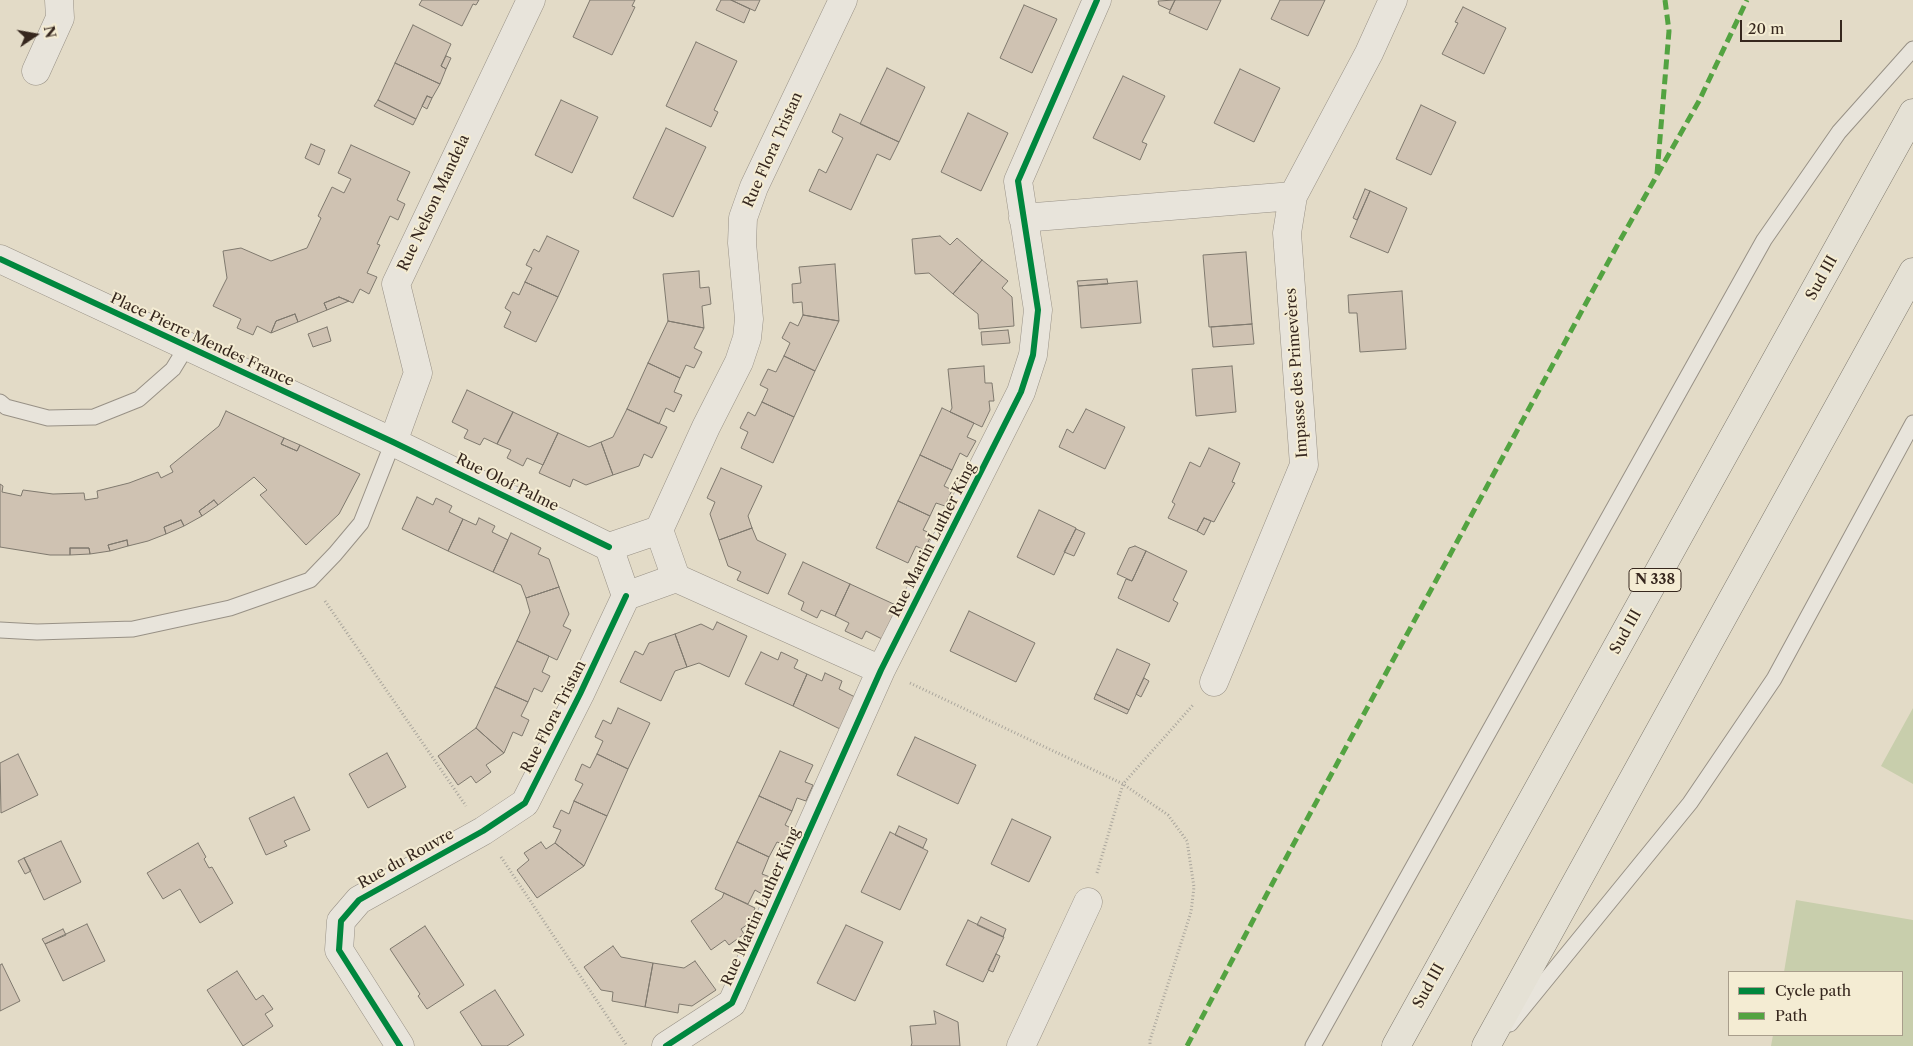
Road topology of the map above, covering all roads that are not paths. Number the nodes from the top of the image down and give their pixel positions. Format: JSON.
{"nodes":[{"id":1,"x":59,"y":0,"type":"edge"},
{"id":2,"x":531,"y":0,"type":"edge"},
{"id":3,"x":843,"y":0,"type":"edge"},
{"id":4,"x":1097,"y":0,"type":"edge"},
{"id":5,"x":1392,"y":0,"type":"edge"},
{"id":6,"x":1913,"y":49,"type":"edge"},
{"id":7,"x":36,"y":71,"type":"dead end"},
{"id":8,"x":1913,"y":113,"type":"edge"},
{"id":9,"x":1293,"y":196,"type":"junction"},
{"id":10,"x":1023,"y":218,"type":"junction"},
{"id":11,"x":0,"y":259,"type":"edge"},
{"id":12,"x":1913,"y":272,"type":"edge"},
{"id":13,"x":187,"y":346,"type":"junction"},
{"id":14,"x":0,"y":402,"type":"edge"},
{"id":15,"x":1913,"y":423,"type":"edge"},
{"id":16,"x":393,"y":442,"type":"junction"},
{"id":17,"x":659,"y":530,"type":"junction"},
{"id":18,"x":609,"y":547,"type":"junction"},
{"id":19,"x":676,"y":578,"type":"junction"},
{"id":20,"x":626,"y":596,"type":"junction"},
{"id":21,"x":0,"y":630,"type":"edge"},
{"id":22,"x":881,"y":670,"type":"junction"},
{"id":23,"x":1214,"y":682,"type":"road end"},
{"id":24,"x":483,"y":831,"type":"joint"},
{"id":25,"x":1088,"y":902,"type":"road end"},
{"id":26,"x":400,"y":1046,"type":"edge"},
{"id":27,"x":666,"y":1046,"type":"edge"},
{"id":28,"x":1020,"y":1046,"type":"edge"},
{"id":29,"x":1313,"y":1046,"type":"edge"},
{"id":30,"x":1396,"y":1046,"type":"edge"},
{"id":31,"x":1486,"y":1046,"type":"edge"},
{"id":32,"x":1491,"y":1046,"type":"edge"}],
"edges":[{"from":1,"to":7,"type":"street"},
{"from":2,"to":16,"type":"street","name":"Rue Nelson Mandela"},
{"from":3,"to":17,"type":"street","name":"Rue Flora Tristan"},
{"from":4,"to":10,"type":"street","name":"Rue Martin Luther King"},
{"from":5,"to":9,"type":"street","name":"Impasse des Primevères"},
{"from":6,"to":29,"type":"lane"},
{"from":8,"to":30,"type":"highway","name":"Sud III","number":"N 338"},
{"from":9,"to":10,"type":"street"},
{"from":9,"to":23,"type":"street","name":"Impasse des Primevères"},
{"from":10,"to":22,"type":"street","name":"Rue Martin Luther King"},
{"from":11,"to":13,"type":"street","name":"Place Pierre Mendes France"},
{"from":12,"to":31,"type":"highway"},
{"from":13,"to":14,"type":"lane"},
{"from":13,"to":16,"type":"street","name":"Place Pierre Mendes France"},
{"from":15,"to":32,"type":"lane"},
{"from":16,"to":18,"type":"street","name":"Rue Olof Palme"},
{"from":16,"to":21,"type":"lane"},
{"from":17,"to":18,"type":"street"},
{"from":17,"to":19,"type":"street"},
{"from":18,"to":20,"type":"street"},
{"from":19,"to":20,"type":"street"},
{"from":19,"to":22,"type":"street"},
{"from":20,"to":24,"type":"street","name":"Rue Flora Tristan"},
{"from":22,"to":27,"type":"street","name":"Rue Martin Luther King"},
{"from":24,"to":26,"type":"street","name":"Rue du Rouvre"},
{"from":25,"to":28,"type":"street"}]}
